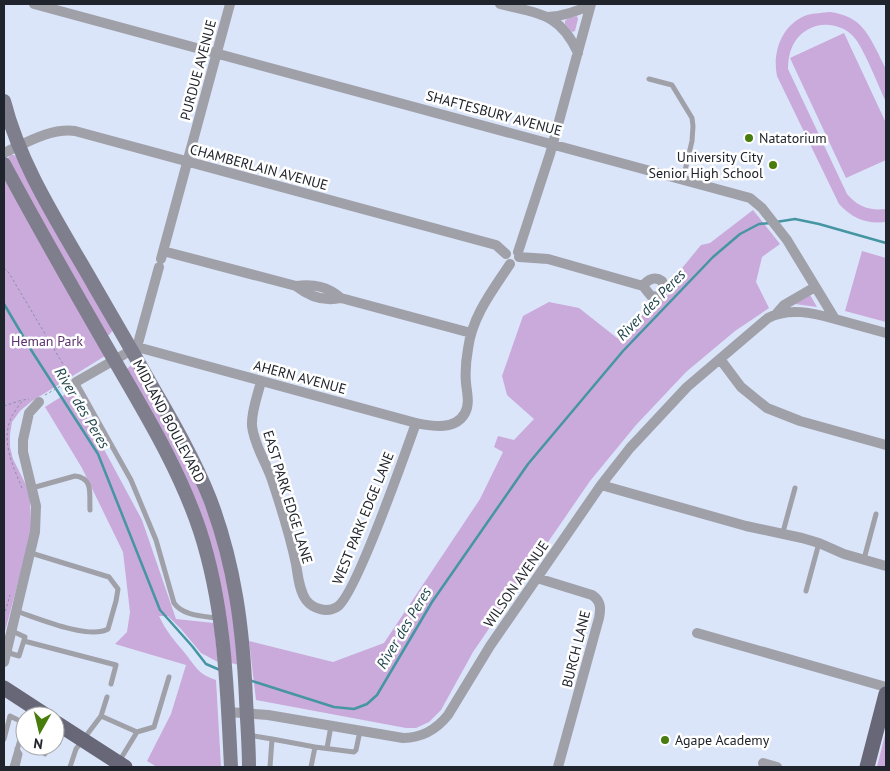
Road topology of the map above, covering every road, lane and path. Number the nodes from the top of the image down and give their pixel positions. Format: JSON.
{"nodes":[{"id":1,"x":34,"y":4,"type":"edge"},
{"id":2,"x":230,"y":4,"type":"edge"},
{"id":3,"x":500,"y":4,"type":"edge"},
{"id":4,"x":591,"y":4,"type":"edge"},
{"id":5,"x":547,"y":16,"type":"junction"},
{"id":6,"x":217,"y":53,"type":"junction"},
{"id":7,"x":578,"y":53,"type":"junction"},
{"id":8,"x":649,"y":79,"type":"dead end"},
{"id":9,"x":4,"y":101,"type":"edge"},
{"id":10,"x":553,"y":143,"type":"junction"},
{"id":11,"x":18,"y":146,"type":"junction"},
{"id":12,"x":4,"y":153,"type":"edge"},
{"id":13,"x":187,"y":162,"type":"junction"},
{"id":14,"x":4,"y":164,"type":"edge"},
{"id":15,"x":682,"y":179,"type":"junction"},
{"id":16,"x":518,"y":254,"type":"junction"},
{"id":17,"x":161,"y":259,"type":"junction"},
{"id":18,"x":508,"y":259,"type":"junction"},
{"id":19,"x":4,"y":268,"type":"edge"},
{"id":20,"x":643,"y":286,"type":"dead end"},
{"id":21,"x":816,"y":287,"type":"junction"},
{"id":22,"x":777,"y":314,"type":"junction"},
{"id":23,"x":835,"y":319,"type":"junction"},
{"id":24,"x":471,"y":333,"type":"junction"},
{"id":25,"x":886,"y":333,"type":"edge"},
{"id":26,"x":134,"y":349,"type":"junction"},
{"id":27,"x":720,"y":359,"type":"junction"},
{"id":28,"x":114,"y":360,"type":"junction"},
{"id":29,"x":70,"y":380,"type":"junction"},
{"id":30,"x":261,"y":381,"type":"junction"},
{"id":31,"x":39,"y":398,"type":"junction"},
{"id":32,"x":23,"y":400,"type":"junction"},
{"id":33,"x":4,"y":406,"type":"edge"},
{"id":34,"x":416,"y":423,"type":"junction"},
{"id":35,"x":4,"y":435,"type":"edge"},
{"id":36,"x":8,"y":435,"type":"junction"},
{"id":37,"x":886,"y":446,"type":"edge"},
{"id":38,"x":600,"y":485,"type":"junction"},
{"id":39,"x":26,"y":488,"type":"junction"},
{"id":40,"x":795,"y":488,"type":"dead end"},
{"id":41,"x":90,"y":510,"type":"dead end"},
{"id":42,"x":876,"y":514,"type":"dead end"},
{"id":43,"x":783,"y":532,"type":"junction"},
{"id":44,"x":819,"y":542,"type":"junction"},
{"id":45,"x":31,"y":553,"type":"junction"},
{"id":46,"x":864,"y":559,"type":"junction"},
{"id":47,"x":886,"y":566,"type":"edge"},
{"id":48,"x":538,"y":578,"type":"junction"},
{"id":49,"x":11,"y":591,"type":"dead end"},
{"id":50,"x":806,"y":591,"type":"dead end"},
{"id":51,"x":323,"y":610,"type":"joint"},
{"id":52,"x":16,"y":611,"type":"junction"},
{"id":53,"x":4,"y":616,"type":"edge"},
{"id":54,"x":220,"y":619,"type":"junction"},
{"id":55,"x":12,"y":631,"type":"junction"},
{"id":56,"x":697,"y":633,"type":"dead end"},
{"id":57,"x":24,"y":641,"type":"junction"},
{"id":58,"x":5,"y":657,"type":"edge"},
{"id":59,"x":169,"y":677,"type":"dead end"},
{"id":60,"x":111,"y":684,"type":"dead end"},
{"id":61,"x":886,"y":687,"type":"edge"},
{"id":62,"x":4,"y":688,"type":"edge"},
{"id":63,"x":886,"y":694,"type":"edge"},
{"id":64,"x":107,"y":697,"type":"dead end"},
{"id":65,"x":19,"y":706,"type":"edge"},
{"id":66,"x":228,"y":712,"type":"junction"},
{"id":67,"x":247,"y":713,"type":"junction"},
{"id":68,"x":15,"y":716,"type":"edge"},
{"id":69,"x":101,"y":716,"type":"junction"},
{"id":70,"x":331,"y":726,"type":"junction"},
{"id":71,"x":65,"y":729,"type":"edge"},
{"id":72,"x":360,"y":731,"type":"junction"},
{"id":73,"x":137,"y":732,"type":"junction"},
{"id":74,"x":248,"y":735,"type":"junction"},
{"id":75,"x":4,"y":738,"type":"edge"},
{"id":76,"x":272,"y":739,"type":"junction"},
{"id":77,"x":84,"y":740,"type":"junction"},
{"id":78,"x":315,"y":747,"type":"junction"},
{"id":79,"x":327,"y":748,"type":"junction"},
{"id":80,"x":763,"y":763,"type":"dead end"},
{"id":81,"x":116,"y":764,"type":"edge"},
{"id":82,"x":70,"y":767,"type":"edge"},
{"id":83,"x":231,"y":767,"type":"edge"},
{"id":84,"x":249,"y":767,"type":"edge"},
{"id":85,"x":270,"y":767,"type":"edge"},
{"id":86,"x":311,"y":767,"type":"edge"},
{"id":87,"x":558,"y":767,"type":"edge"},
{"id":88,"x":777,"y":767,"type":"edge"},
{"id":89,"x":867,"y":767,"type":"edge"}],
"edges":[{"from":1,"to":6,"type":"street","name":"SHAFTESBURY AVENUE"},
{"from":2,"to":6,"type":"street","name":"PURDUE AVENUE"},
{"from":3,"to":5,"type":"street"},
{"from":4,"to":5,"type":"street"},
{"from":4,"to":7,"type":"street"},
{"from":5,"to":7,"type":"street"},
{"from":6,"to":10,"type":"street","name":"SHAFTESBURY AVENUE"},
{"from":6,"to":13,"type":"street","name":"PURDUE AVENUE"},
{"from":7,"to":10,"type":"street"},
{"from":8,"to":15,"type":"lane"},
{"from":9,"to":11,"type":"main road","name":"MIDLAND BOULEVARD"},
{"from":10,"to":15,"type":"street","name":"SHAFTESBURY AVENUE"},
{"from":10,"to":16,"type":"street"},
{"from":11,"to":12,"type":"street","name":"CHAMBERLAIN AVENUE"},
{"from":11,"to":13,"type":"street","name":"CHAMBERLAIN AVENUE"},
{"from":11,"to":26,"type":"main road","name":"MIDLAND BOULEVARD"},
{"from":13,"to":17,"type":"street","name":"PURDUE AVENUE"},
{"from":13,"to":18,"type":"street","name":"CHAMBERLAIN AVENUE"},
{"from":14,"to":28,"type":"main road","name":"MIDLAND BOULEVARD"},
{"from":15,"to":21,"type":"street","name":"SHAFTESBURY AVENUE"},
{"from":16,"to":18,"type":"street"},
{"from":16,"to":20,"type":"street"},
{"from":17,"to":24,"type":"street"},
{"from":17,"to":26,"type":"street","name":"PURDUE AVENUE"},
{"from":18,"to":24,"type":"street"},
{"from":19,"to":29,"type":"path"},
{"from":21,"to":22,"type":"street","name":"WILSON AVENUE"},
{"from":21,"to":23,"type":"street","name":"SHAFTESBURY AVENUE"},
{"from":22,"to":23,"type":"street"},
{"from":22,"to":27,"type":"street","name":"WILSON AVENUE"},
{"from":23,"to":25,"type":"street"},
{"from":24,"to":34,"type":"street","name":"AHERN AVENUE"},
{"from":26,"to":28,"type":"street"},
{"from":26,"to":30,"type":"street","name":"AHERN AVENUE"},
{"from":26,"to":67,"type":"main road","name":"MIDLAND BOULEVARD"},
{"from":27,"to":37,"type":"street"},
{"from":27,"to":38,"type":"street","name":"WILSON AVENUE"},
{"from":28,"to":29,"type":"street"},
{"from":28,"to":54,"type":"main road","name":"MIDLAND BOULEVARD"},
{"from":29,"to":31,"type":"path"},
{"from":29,"to":54,"type":"lane"},
{"from":30,"to":34,"type":"street","name":"AHERN AVENUE"},
{"from":30,"to":51,"type":"street","name":"EAST PARK EDGE LANE"},
{"from":31,"to":32,"type":"path"},
{"from":31,"to":39,"type":"street"},
{"from":32,"to":33,"type":"path"},
{"from":32,"to":36,"type":"path"},
{"from":34,"to":51,"type":"street","name":"WEST PARK EDGE LANE"},
{"from":35,"to":36,"type":"path"},
{"from":36,"to":39,"type":"path"},
{"from":38,"to":43,"type":"street"},
{"from":38,"to":48,"type":"street","name":"WILSON AVENUE"},
{"from":39,"to":41,"type":"lane"},
{"from":39,"to":45,"type":"street"},
{"from":40,"to":43,"type":"lane"},
{"from":42,"to":46,"type":"lane"},
{"from":43,"to":44,"type":"street"},
{"from":44,"to":46,"type":"street"},
{"from":44,"to":50,"type":"lane"},
{"from":45,"to":52,"type":"street"},
{"from":45,"to":52,"type":"lane"},
{"from":46,"to":47,"type":"street"},
{"from":48,"to":72,"type":"street","name":"WILSON AVENUE"},
{"from":48,"to":87,"type":"street","name":"BURCH LANE"},
{"from":49,"to":53,"type":"path"},
{"from":52,"to":55,"type":"street"},
{"from":54,"to":66,"type":"main road","name":"MIDLAND BOULEVARD"},
{"from":55,"to":57,"type":"lane"},
{"from":55,"to":58,"type":"street"},
{"from":56,"to":61,"type":"street"},
{"from":57,"to":58,"type":"lane"},
{"from":57,"to":60,"type":"lane"},
{"from":59,"to":73,"type":"lane"},
{"from":62,"to":65,"type":"main road"},
{"from":63,"to":89,"type":"main road"},
{"from":64,"to":69,"type":"lane"},
{"from":66,"to":67,"type":"street","name":"WILSON AVENUE"},
{"from":66,"to":83,"type":"main road","name":"MIDLAND BOULEVARD"},
{"from":67,"to":70,"type":"street","name":"WILSON AVENUE"},
{"from":67,"to":74,"type":"main road","name":"MIDLAND BOULEVARD"},
{"from":68,"to":75,"type":"lane"},
{"from":69,"to":73,"type":"lane"},
{"from":69,"to":77,"type":"lane"},
{"from":70,"to":72,"type":"street","name":"WILSON AVENUE"},
{"from":70,"to":79,"type":"lane"},
{"from":71,"to":77,"type":"main road"},
{"from":72,"to":79,"type":"lane"},
{"from":73,"to":81,"type":"lane"},
{"from":74,"to":76,"type":"lane"},
{"from":74,"to":84,"type":"main road","name":"MIDLAND BOULEVARD"},
{"from":76,"to":78,"type":"lane"},
{"from":76,"to":85,"type":"lane"},
{"from":77,"to":81,"type":"main road"},
{"from":77,"to":82,"type":"lane"},
{"from":78,"to":79,"type":"lane"},
{"from":78,"to":86,"type":"lane"},
{"from":80,"to":88,"type":"street"}]}
